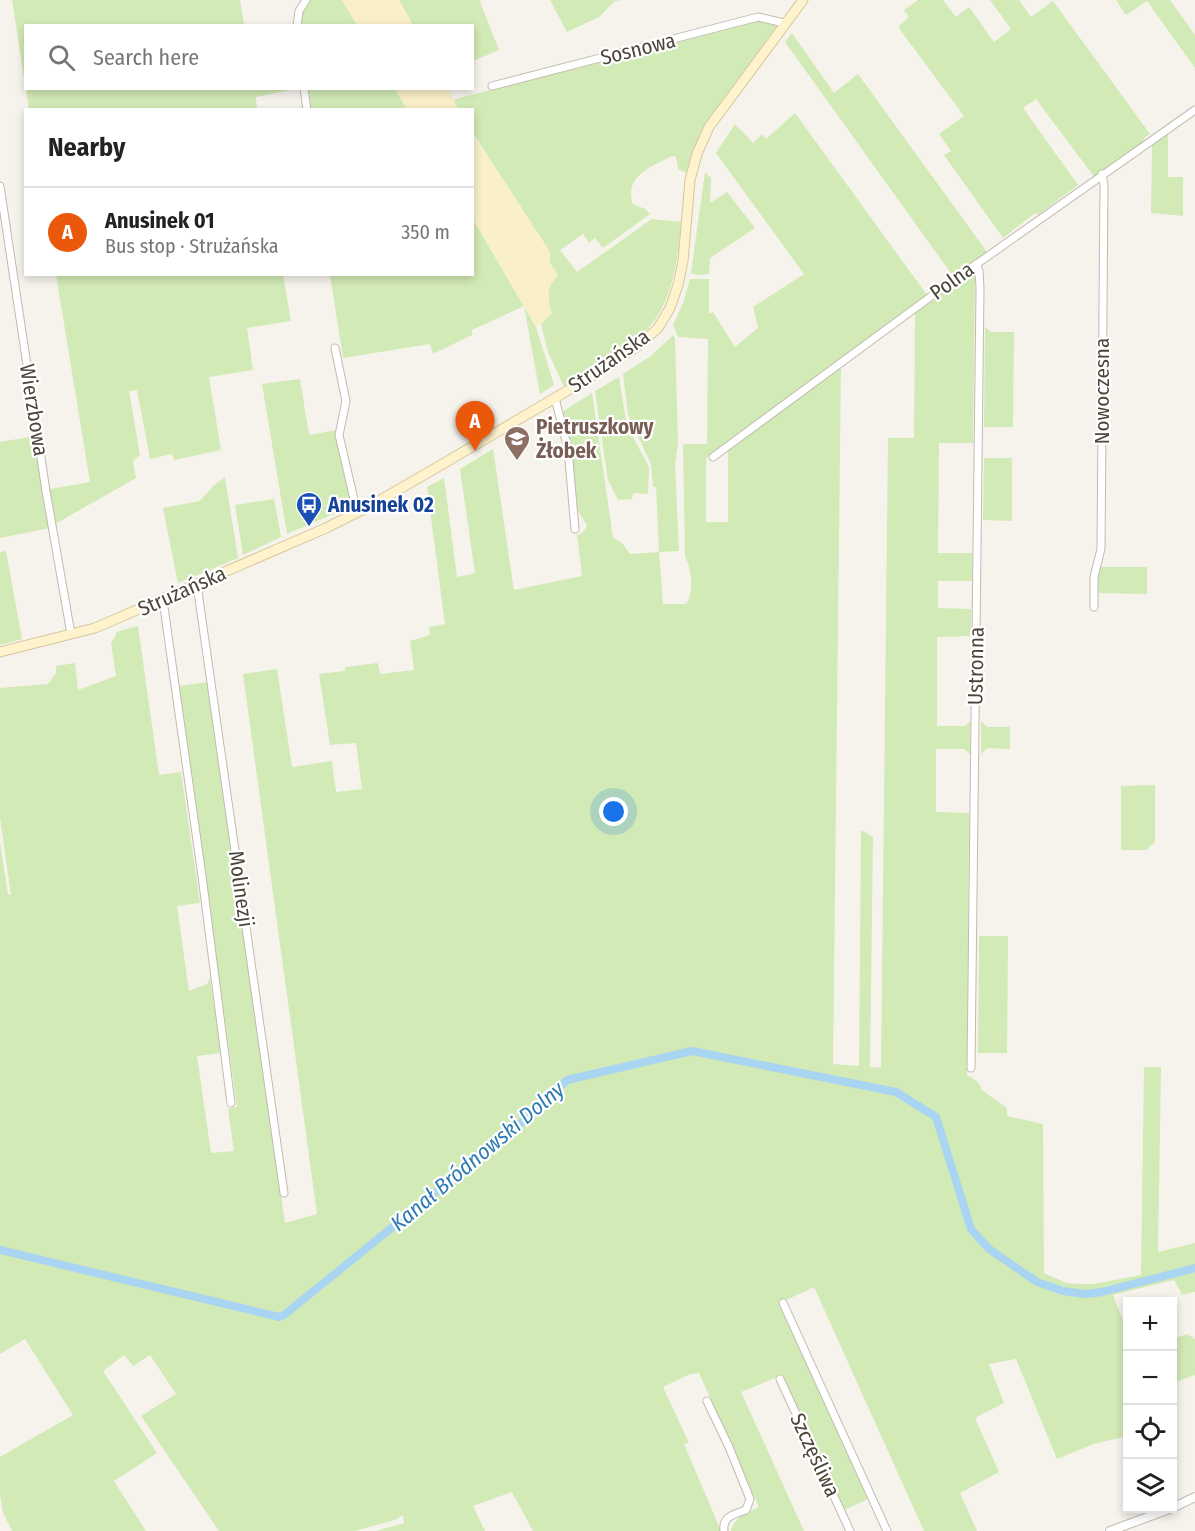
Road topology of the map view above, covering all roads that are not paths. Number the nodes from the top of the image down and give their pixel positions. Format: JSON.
{"nodes":[{"id":1,"x":306,"y":0,"type":"edge"},
{"id":2,"x":803,"y":0,"type":"edge"},
{"id":3,"x":784,"y":23,"type":"junction"},
{"id":4,"x":297,"y":24,"type":"edge"},
{"id":5,"x":492,"y":86,"type":"dead end"},
{"id":6,"x":304,"y":90,"type":"edge"},
{"id":7,"x":307,"y":108,"type":"edge"},
{"id":8,"x":1195,"y":110,"type":"edge"},
{"id":9,"x":1102,"y":174,"type":"junction"},
{"id":10,"x":0,"y":186,"type":"edge"},
{"id":11,"x":976,"y":264,"type":"junction"},
{"id":12,"x":335,"y":348,"type":"dead end"},
{"id":13,"x":555,"y":398,"type":"junction"},
{"id":14,"x":712,"y":457,"type":"dead end"},
{"id":15,"x":357,"y":512,"type":"junction"},
{"id":16,"x":575,"y":529,"type":"dead end"},
{"id":17,"x":197,"y":585,"type":"junction"},
{"id":18,"x":163,"y":600,"type":"junction"},
{"id":19,"x":1094,"y":607,"type":"dead end"},
{"id":20,"x":70,"y":634,"type":"junction"},
{"id":21,"x":0,"y":652,"type":"edge"},
{"id":22,"x":971,"y":1068,"type":"dead end"},
{"id":23,"x":231,"y":1103,"type":"dead end"},
{"id":24,"x":284,"y":1192,"type":"dead end"},
{"id":25,"x":783,"y":1303,"type":"dead end"},
{"id":26,"x":780,"y":1379,"type":"dead end"},
{"id":27,"x":707,"y":1401,"type":"dead end"},
{"id":28,"x":1195,"y":1497,"type":"edge"},
{"id":29,"x":1177,"y":1506,"type":"edge"},
{"id":30,"x":1159,"y":1513,"type":"edge"},
{"id":31,"x":724,"y":1531,"type":"edge"},
{"id":32,"x":850,"y":1531,"type":"edge"},
{"id":33,"x":886,"y":1531,"type":"edge"},
{"id":34,"x":1110,"y":1531,"type":"edge"}],
"edges":[{"from":1,"to":4,"type":"street"},
{"from":2,"to":3,"type":"main road","name":"Strużańska"},
{"from":3,"to":5,"type":"street","name":"Sosnowa"},
{"from":3,"to":13,"type":"main road","name":"Strużańska"},
{"from":6,"to":7,"type":"street"},
{"from":8,"to":9,"type":"street","name":"Polna"},
{"from":9,"to":11,"type":"street","name":"Polna"},
{"from":9,"to":19,"type":"street","name":"Nowoczesna"},
{"from":10,"to":20,"type":"street","name":"Wierzbowa"},
{"from":11,"to":14,"type":"street","name":"Polna"},
{"from":11,"to":22,"type":"street","name":"Ustronna"},
{"from":12,"to":15,"type":"street"},
{"from":13,"to":15,"type":"main road","name":"Strużańska"},
{"from":13,"to":16,"type":"street"},
{"from":15,"to":17,"type":"main road","name":"Strużańska"},
{"from":17,"to":18,"type":"main road","name":"Strużańska"},
{"from":17,"to":24,"type":"street","name":"Molinezji"},
{"from":18,"to":20,"type":"main road","name":"Strużańska"},
{"from":18,"to":23,"type":"street"},
{"from":20,"to":21,"type":"main road","name":"Strużańska"},
{"from":25,"to":33,"type":"street"},
{"from":26,"to":32,"type":"street","name":"Szczęśliwa"},
{"from":27,"to":31,"type":"street"},
{"from":28,"to":29,"type":"street"},
{"from":30,"to":34,"type":"street"}]}
